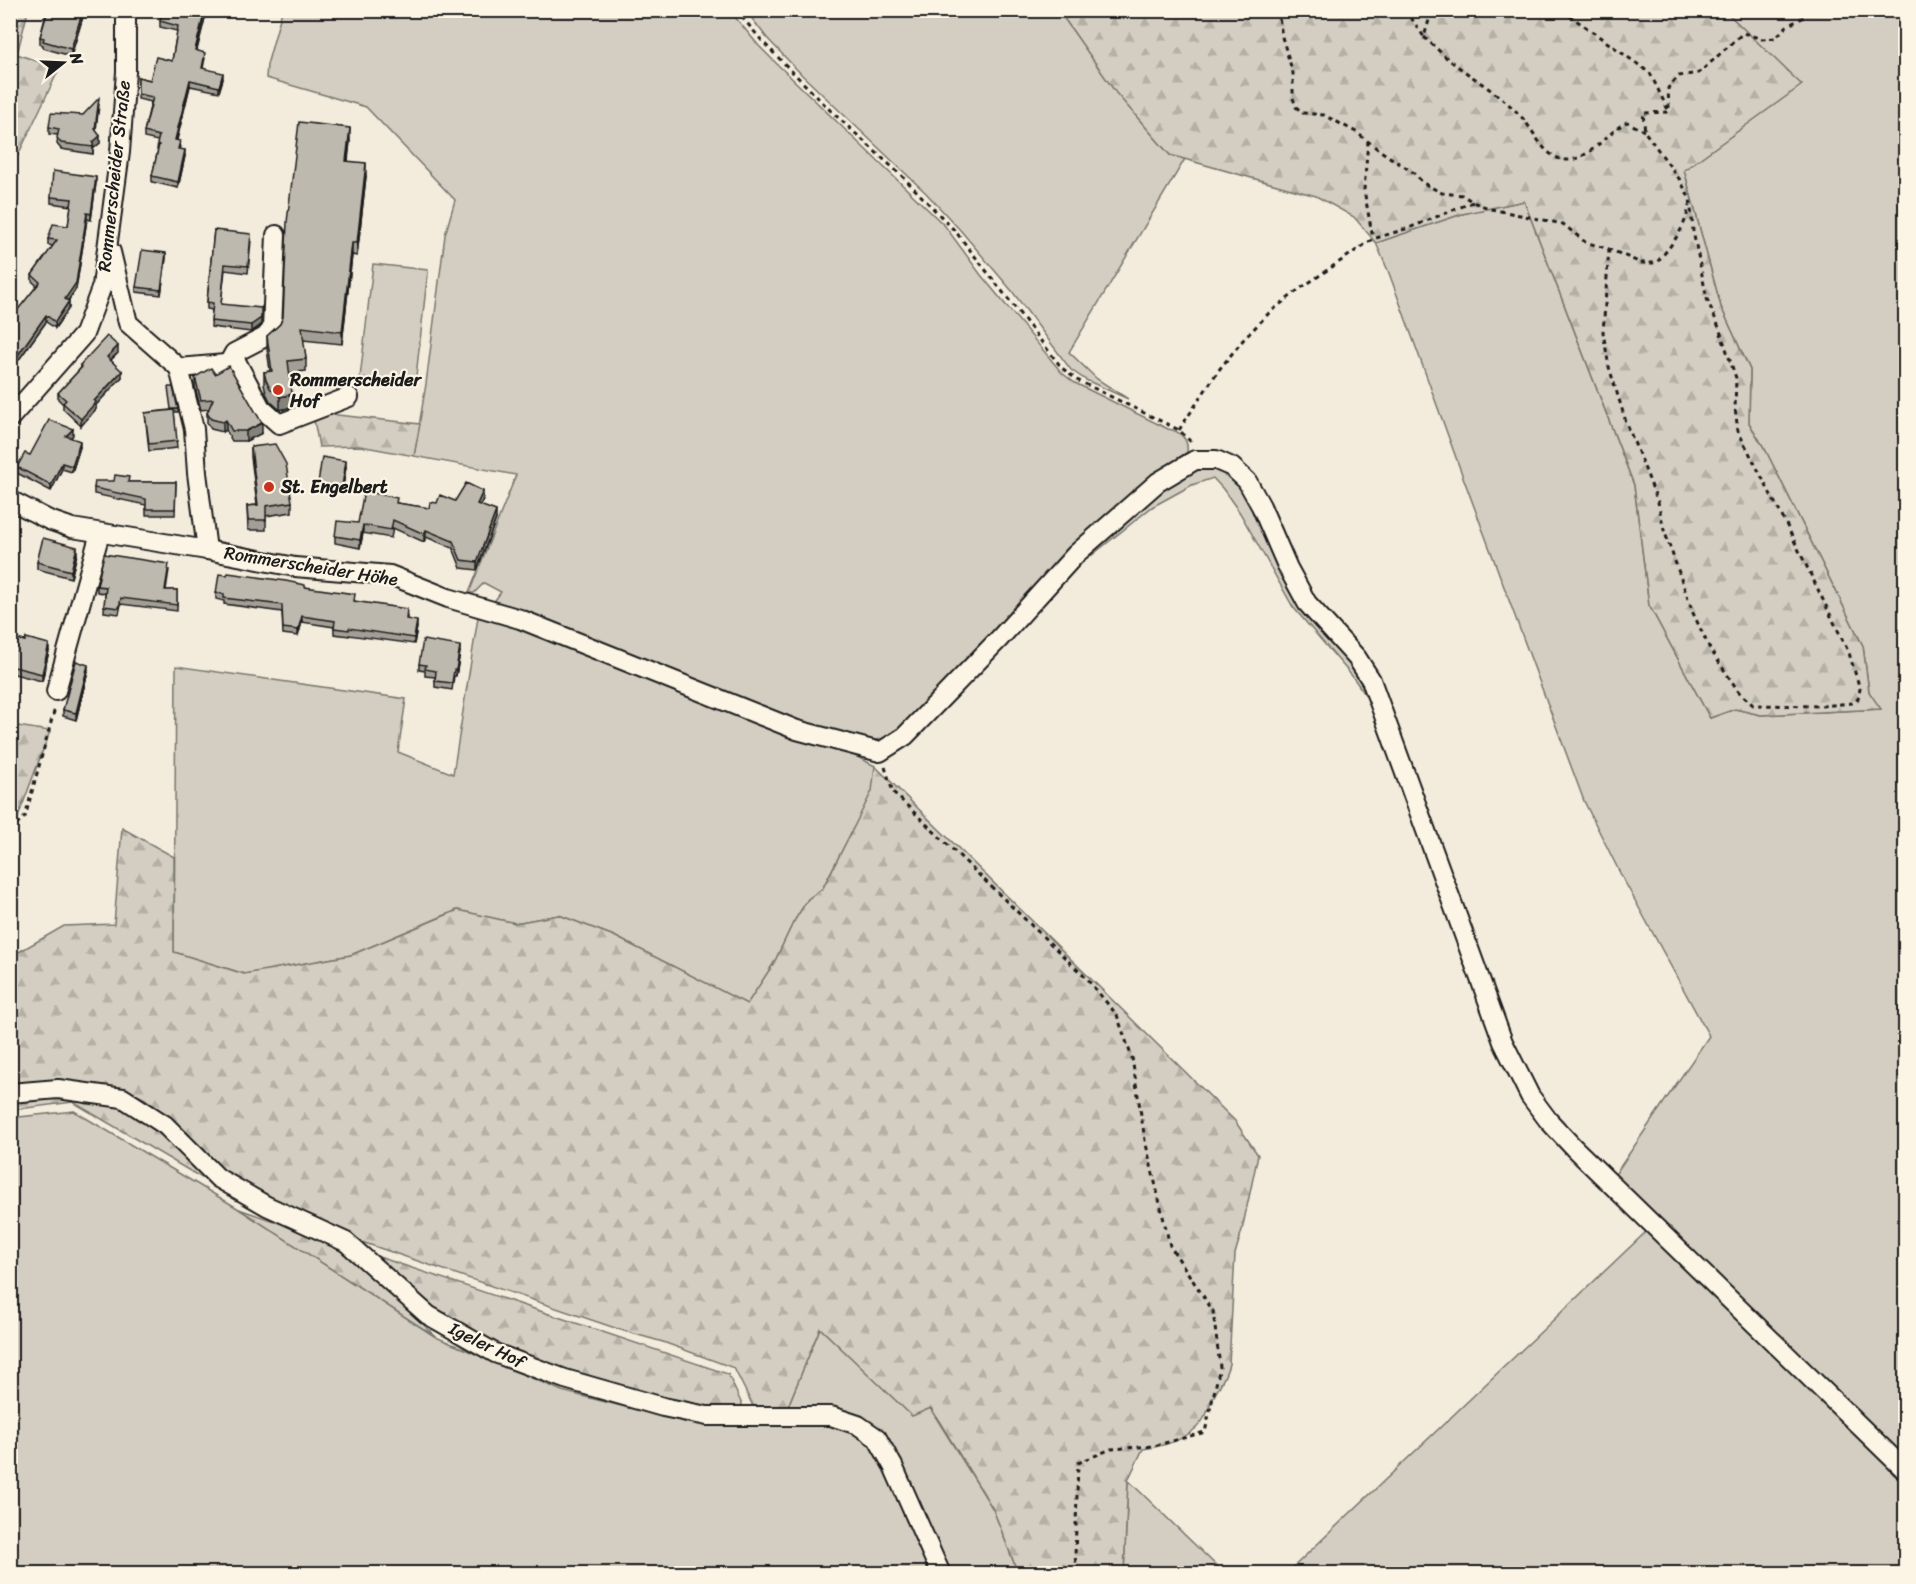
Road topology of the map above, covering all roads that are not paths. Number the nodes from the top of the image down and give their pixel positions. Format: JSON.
{"nodes":[{"id":1,"x":126,"y":10,"type":"edge"},
{"id":2,"x":276,"y":235,"type":"dead end"},
{"id":3,"x":109,"y":241,"type":"junction"},
{"id":4,"x":228,"y":364,"type":"junction"},
{"id":5,"x":178,"y":368,"type":"junction"},
{"id":6,"x":349,"y":397,"type":"dead end"},
{"id":7,"x":10,"y":418,"type":"edge"},
{"id":8,"x":10,"y":500,"type":"edge"},
{"id":9,"x":100,"y":533,"type":"junction"},
{"id":10,"x":207,"y":550,"type":"junction"},
{"id":11,"x":56,"y":691,"type":"road end"},
{"id":12,"x":10,"y":1093,"type":"edge"},
{"id":13,"x":1905,"y":1471,"type":"edge"},
{"id":14,"x":941,"y":1574,"type":"edge"}],
"edges":[{"from":1,"to":3,"type":"street","name":"Rommerscheider Straße"},
{"from":2,"to":4,"type":"street"},
{"from":3,"to":5,"type":"street"},
{"from":3,"to":7,"type":"street","name":"Rommerscheider Straße"},
{"from":4,"to":5,"type":"street"},
{"from":4,"to":6,"type":"street"},
{"from":5,"to":10,"type":"street","name":"Rommerscheider Höhe"},
{"from":8,"to":9,"type":"street","name":"Rommerscheider Höhe"},
{"from":9,"to":10,"type":"street","name":"Rommerscheider Höhe"},
{"from":9,"to":11,"type":"street"},
{"from":10,"to":13,"type":"street","name":"Rommerscheider Höhe"},
{"from":12,"to":14,"type":"street","name":"Igeler Hof"}]}
